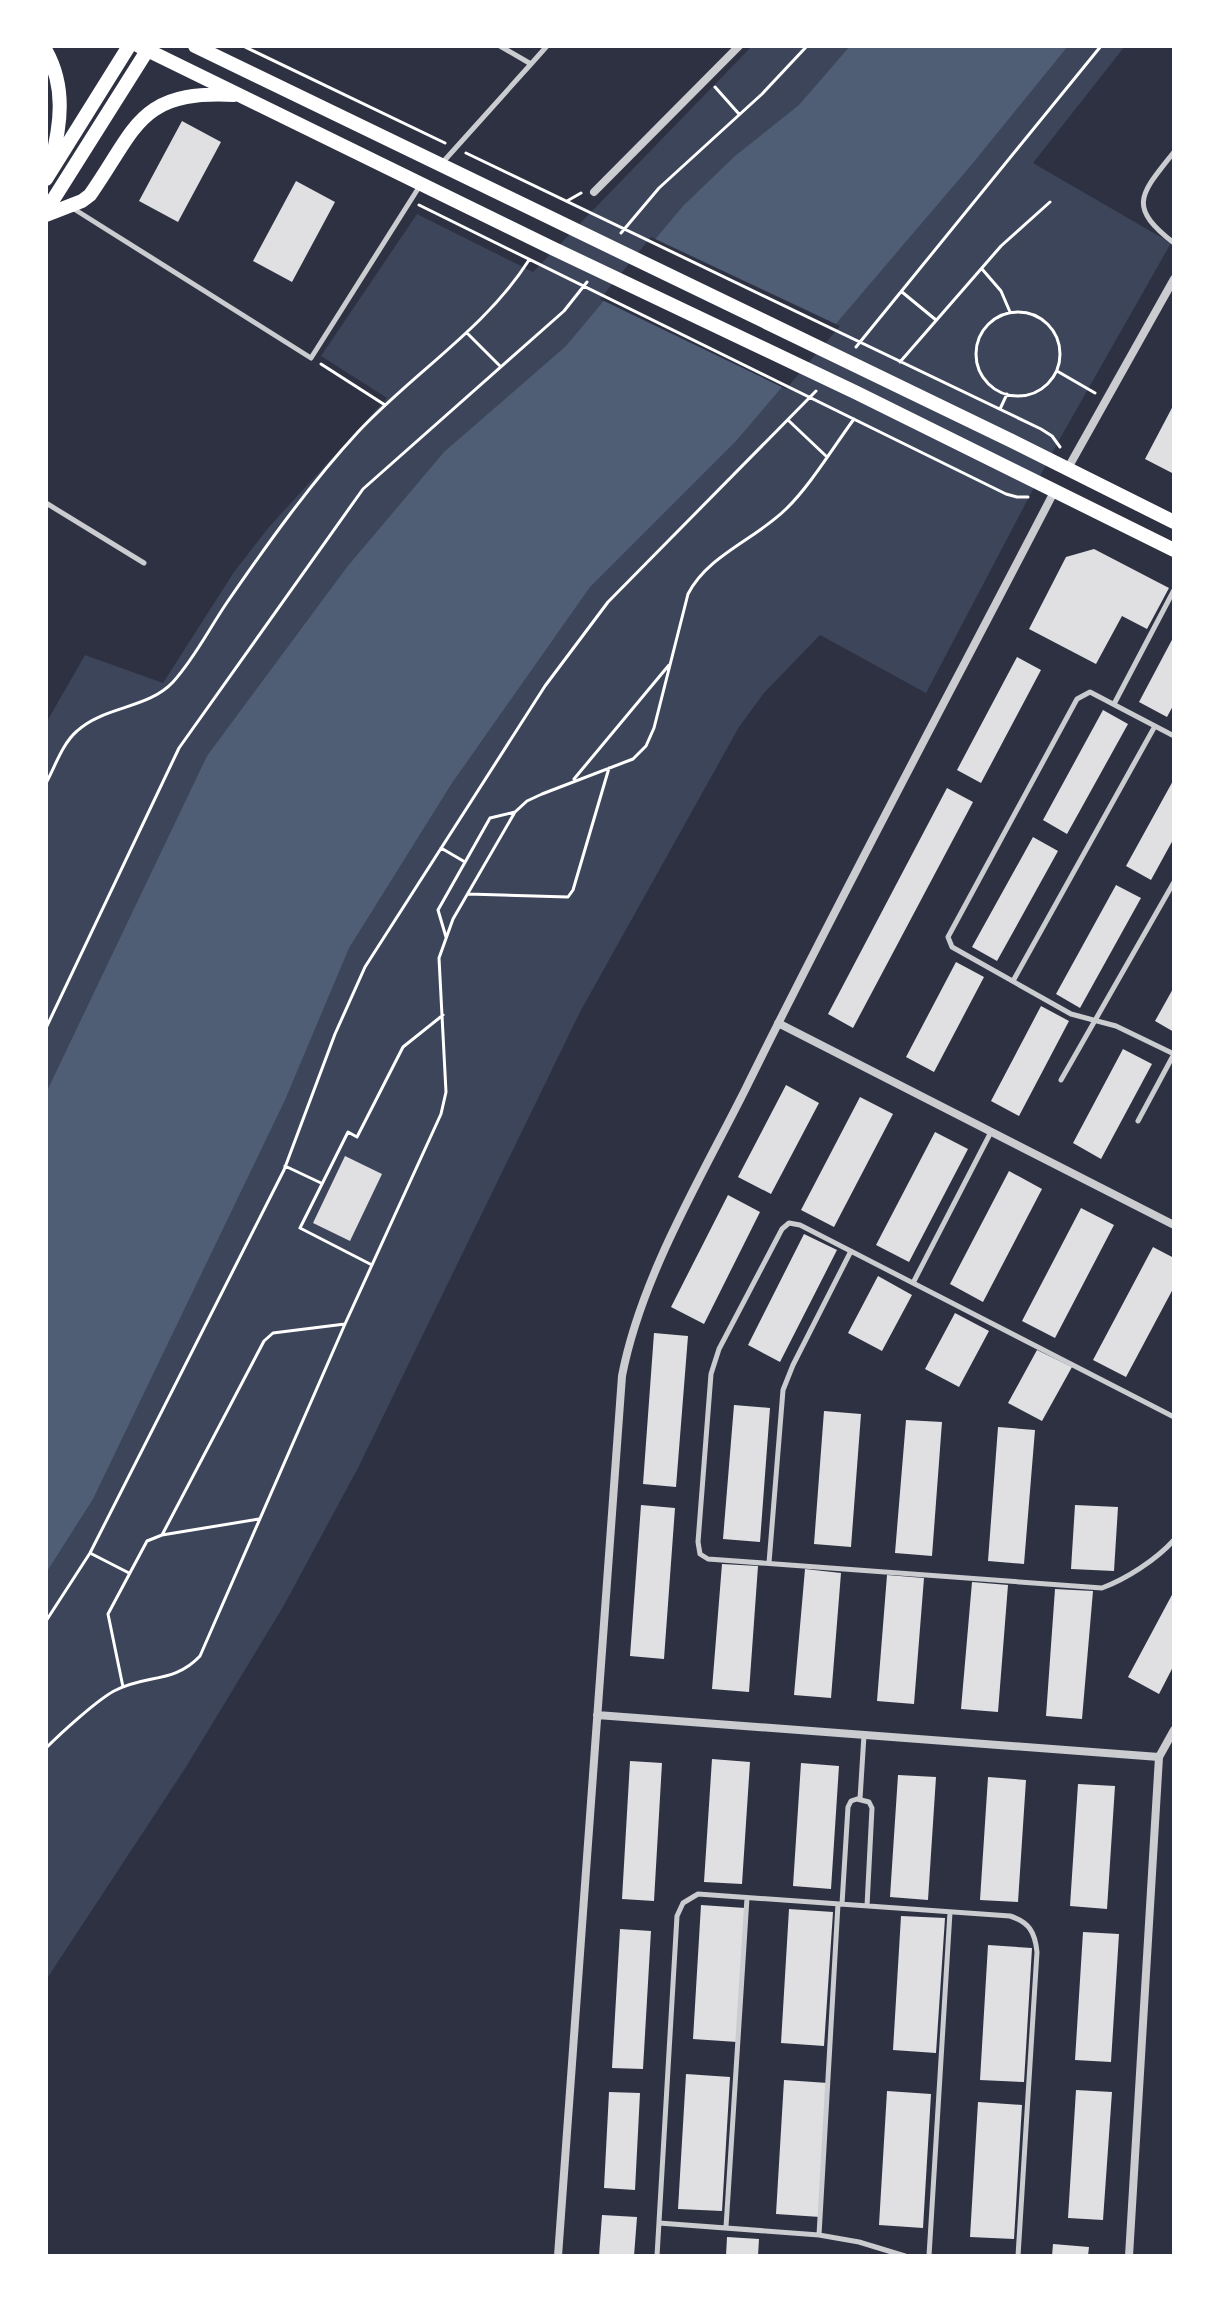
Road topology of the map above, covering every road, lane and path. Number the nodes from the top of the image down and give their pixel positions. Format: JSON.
{"nodes":[{"id":1,"x":129,"y":46,"type":"edge"},
{"id":2,"x":195,"y":46,"type":"edge"},
{"id":3,"x":243,"y":46,"type":"edge"},
{"id":4,"x":500,"y":46,"type":"edge"},
{"id":5,"x":547,"y":46,"type":"edge"},
{"id":6,"x":739,"y":46,"type":"edge"},
{"id":7,"x":807,"y":46,"type":"edge"},
{"id":8,"x":1101,"y":46,"type":"edge"},
{"id":9,"x":146,"y":47,"type":"edge"},
{"id":10,"x":46,"y":51,"type":"edge"},
{"id":11,"x":531,"y":64,"type":"junction"},
{"id":12,"x":707,"y":79,"type":"junction"},
{"id":13,"x":241,"y":95,"type":"junction"},
{"id":14,"x":739,"y":114,"type":"junction"},
{"id":15,"x":454,"y":148,"type":"junction"},
{"id":16,"x":1174,"y":152,"type":"edge"},
{"id":17,"x":441,"y":164,"type":"junction"},
{"id":18,"x":47,"y":177,"type":"edge"},
{"id":19,"x":421,"y":184,"type":"junction"},
{"id":20,"x":594,"y":192,"type":"dead end"},
{"id":21,"x":411,"y":201,"type":"junction"},
{"id":22,"x":1050,"y":202,"type":"dead end"},
{"id":23,"x":70,"y":206,"type":"junction"},
{"id":24,"x":46,"y":213,"type":"edge"},
{"id":25,"x":620,"y":235,"type":"dead end"},
{"id":26,"x":1174,"y":243,"type":"edge"},
{"id":27,"x":531,"y":261,"type":"junction"},
{"id":28,"x":981,"y":268,"type":"junction"},
{"id":29,"x":593,"y":273,"type":"dead end"},
{"id":30,"x":1174,"y":279,"type":"edge"},
{"id":31,"x":902,"y":292,"type":"junction"},
{"id":32,"x":1010,"y":312,"type":"junction"},
{"id":33,"x":936,"y":320,"type":"junction"},
{"id":34,"x":467,"y":333,"type":"junction"},
{"id":35,"x":849,"y":356,"type":"dead end"},
{"id":36,"x":311,"y":358,"type":"junction"},
{"id":37,"x":900,"y":362,"type":"junction"},
{"id":38,"x":500,"y":366,"type":"junction"},
{"id":39,"x":1057,"y":371,"type":"junction"},
{"id":40,"x":819,"y":388,"type":"dead end"},
{"id":41,"x":1007,"y":394,"type":"junction"},
{"id":42,"x":1107,"y":399,"type":"junction"},
{"id":43,"x":386,"y":405,"type":"junction"},
{"id":44,"x":1000,"y":410,"type":"junction"},
{"id":45,"x":854,"y":419,"type":"junction"},
{"id":46,"x":788,"y":420,"type":"junction"},
{"id":47,"x":826,"y":456,"type":"junction"},
{"id":48,"x":1068,"y":468,"type":"junction"},
{"id":49,"x":1055,"y":490,"type":"junction"},
{"id":50,"x":46,"y":503,"type":"edge"},
{"id":51,"x":1174,"y":522,"type":"edge"},
{"id":52,"x":1174,"y":550,"type":"edge"},
{"id":53,"x":144,"y":563,"type":"dead end"},
{"id":54,"x":1174,"y":590,"type":"edge"},
{"id":55,"x":670,"y":663,"type":"junction"},
{"id":56,"x":1114,"y":704,"type":"junction"},
{"id":57,"x":1155,"y":726,"type":"junction"},
{"id":58,"x":1174,"y":736,"type":"edge"},
{"id":59,"x":609,"y":768,"type":"junction"},
{"id":60,"x":572,"y":782,"type":"junction"},
{"id":61,"x":46,"y":783,"type":"edge"},
{"id":62,"x":515,"y":812,"type":"junction"},
{"id":63,"x":441,"y":848,"type":"junction"},
{"id":64,"x":465,"y":862,"type":"junction"},
{"id":65,"x":1174,"y":882,"type":"edge"},
{"id":66,"x":468,"y":894,"type":"junction"},
{"id":67,"x":446,"y":937,"type":"junction"},
{"id":68,"x":1013,"y":981,"type":"junction"},
{"id":69,"x":443,"y":1015,"type":"junction"},
{"id":70,"x":1096,"y":1021,"type":"junction"},
{"id":71,"x":778,"y":1023,"type":"junction"},
{"id":72,"x":46,"y":1028,"type":"edge"},
{"id":73,"x":1174,"y":1054,"type":"edge"},
{"id":74,"x":1061,"y":1080,"type":"dead end"},
{"id":75,"x":1138,"y":1121,"type":"dead end"},
{"id":76,"x":991,"y":1132,"type":"junction"},
{"id":77,"x":285,"y":1166,"type":"junction"},
{"id":78,"x":322,"y":1183,"type":"junction"},
{"id":79,"x":1174,"y":1225,"type":"edge"},
{"id":80,"x":851,"y":1251,"type":"junction"},
{"id":81,"x":372,"y":1265,"type":"junction"},
{"id":82,"x":913,"y":1283,"type":"junction"},
{"id":83,"x":345,"y":1324,"type":"junction"},
{"id":84,"x":1174,"y":1417,"type":"edge"},
{"id":85,"x":260,"y":1519,"type":"junction"},
{"id":86,"x":162,"y":1535,"type":"junction"},
{"id":87,"x":1174,"y":1540,"type":"edge"},
{"id":88,"x":90,"y":1553,"type":"junction"},
{"id":89,"x":769,"y":1563,"type":"junction"},
{"id":90,"x":130,"y":1573,"type":"junction"},
{"id":91,"x":46,"y":1621,"type":"edge"},
{"id":92,"x":123,"y":1687,"type":"junction"},
{"id":93,"x":597,"y":1715,"type":"junction"},
{"id":94,"x":1174,"y":1731,"type":"edge"},
{"id":95,"x":864,"y":1735,"type":"junction"},
{"id":96,"x":46,"y":1748,"type":"edge"},
{"id":97,"x":1159,"y":1757,"type":"junction"},
{"id":98,"x":860,"y":1799,"type":"junction"},
{"id":99,"x":747,"y":1898,"type":"junction"},
{"id":100,"x":840,"y":1904,"type":"junction"},
{"id":101,"x":867,"y":1906,"type":"junction"},
{"id":102,"x":950,"y":1912,"type":"junction"},
{"id":103,"x":659,"y":2223,"type":"junction"},
{"id":104,"x":726,"y":2227,"type":"junction"},
{"id":105,"x":819,"y":2235,"type":"junction"},
{"id":106,"x":558,"y":2256,"type":"edge"},
{"id":107,"x":657,"y":2256,"type":"edge"},
{"id":108,"x":905,"y":2256,"type":"edge"},
{"id":109,"x":929,"y":2256,"type":"edge"},
{"id":110,"x":1018,"y":2256,"type":"edge"},
{"id":111,"x":1129,"y":2256,"type":"edge"}],
"edges":[{"from":1,"to":18,"type":"main road"},
{"from":2,"to":17,"type":"main road"},
{"from":3,"to":15,"type":"path"},
{"from":4,"to":11,"type":"lane"},
{"from":5,"to":11,"type":"lane"},
{"from":6,"to":12,"type":"street"},
{"from":7,"to":14,"type":"path"},
{"from":8,"to":31,"type":"path"},
{"from":9,"to":13,"type":"main road"},
{"from":9,"to":24,"type":"main road"},
{"from":10,"to":18,"type":"main road"},
{"from":11,"to":15,"type":"lane"},
{"from":12,"to":14,"type":"path"},
{"from":12,"to":20,"type":"street"},
{"from":13,"to":19,"type":"main road"},
{"from":13,"to":23,"type":"main road"},
{"from":14,"to":25,"type":"path"},
{"from":15,"to":17,"type":"lane"},
{"from":15,"to":37,"type":"path"},
{"from":16,"to":26,"type":"lane"},
{"from":17,"to":48,"type":"main road"},
{"from":19,"to":21,"type":"lane"},
{"from":19,"to":49,"type":"main road"},
{"from":21,"to":27,"type":"path"},
{"from":21,"to":36,"type":"lane"},
{"from":22,"to":28,"type":"path"},
{"from":23,"to":24,"type":"main road"},
{"from":23,"to":36,"type":"lane"},
{"from":27,"to":34,"type":"path"},
{"from":27,"to":45,"type":"path"},
{"from":28,"to":32,"type":"path"},
{"from":28,"to":33,"type":"path"},
{"from":29,"to":38,"type":"path"},
{"from":30,"to":42,"type":"street"},
{"from":31,"to":33,"type":"path"},
{"from":31,"to":35,"type":"path"},
{"from":32,"to":39,"type":"path"},
{"from":32,"to":41,"type":"path"},
{"from":33,"to":37,"type":"path"},
{"from":34,"to":38,"type":"path"},
{"from":34,"to":43,"type":"path"},
{"from":36,"to":43,"type":"path"},
{"from":37,"to":44,"type":"path"},
{"from":38,"to":72,"type":"path"},
{"from":39,"to":41,"type":"path"},
{"from":39,"to":42,"type":"path"},
{"from":40,"to":46,"type":"path"},
{"from":41,"to":44,"type":"path"},
{"from":42,"to":48,"type":"street"},
{"from":43,"to":61,"type":"path"},
{"from":44,"to":48,"type":"path"},
{"from":45,"to":47,"type":"path"},
{"from":45,"to":49,"type":"path"},
{"from":46,"to":47,"type":"path"},
{"from":46,"to":63,"type":"path"},
{"from":47,"to":55,"type":"path"},
{"from":48,"to":51,"type":"main road"},
{"from":49,"to":52,"type":"main road"},
{"from":49,"to":71,"type":"street"},
{"from":50,"to":53,"type":"lane"},
{"from":54,"to":56,"type":"lane"},
{"from":55,"to":59,"type":"path"},
{"from":55,"to":60,"type":"path"},
{"from":56,"to":57,"type":"lane"},
{"from":56,"to":68,"type":"lane"},
{"from":57,"to":58,"type":"lane"},
{"from":57,"to":68,"type":"lane"},
{"from":59,"to":60,"type":"path"},
{"from":59,"to":66,"type":"path"},
{"from":60,"to":62,"type":"path"},
{"from":62,"to":64,"type":"path"},
{"from":62,"to":66,"type":"path"},
{"from":63,"to":64,"type":"path"},
{"from":63,"to":77,"type":"path"},
{"from":64,"to":67,"type":"path"},
{"from":65,"to":70,"type":"lane"},
{"from":66,"to":67,"type":"path"},
{"from":67,"to":69,"type":"path"},
{"from":68,"to":70,"type":"lane"},
{"from":69,"to":78,"type":"path"},
{"from":69,"to":81,"type":"path"},
{"from":70,"to":73,"type":"lane"},
{"from":70,"to":74,"type":"lane"},
{"from":71,"to":76,"type":"street"},
{"from":71,"to":93,"type":"street"},
{"from":73,"to":75,"type":"lane"},
{"from":76,"to":79,"type":"street"},
{"from":76,"to":82,"type":"lane"},
{"from":77,"to":78,"type":"path"},
{"from":77,"to":88,"type":"path"},
{"from":78,"to":81,"type":"path"},
{"from":80,"to":82,"type":"lane"},
{"from":80,"to":89,"type":"lane"},
{"from":80,"to":89,"type":"lane"},
{"from":81,"to":83,"type":"path"},
{"from":82,"to":84,"type":"lane"},
{"from":83,"to":85,"type":"path"},
{"from":83,"to":86,"type":"path"},
{"from":85,"to":86,"type":"path"},
{"from":85,"to":92,"type":"path"},
{"from":86,"to":90,"type":"path"},
{"from":87,"to":89,"type":"lane"},
{"from":88,"to":90,"type":"path"},
{"from":88,"to":91,"type":"path"},
{"from":90,"to":92,"type":"path"},
{"from":92,"to":96,"type":"path"},
{"from":93,"to":95,"type":"street"},
{"from":93,"to":106,"type":"street"},
{"from":94,"to":97,"type":"street"},
{"from":95,"to":97,"type":"street"},
{"from":95,"to":98,"type":"lane"},
{"from":97,"to":111,"type":"street"},
{"from":98,"to":100,"type":"lane"},
{"from":98,"to":101,"type":"lane"},
{"from":99,"to":100,"type":"lane"},
{"from":99,"to":103,"type":"lane"},
{"from":99,"to":104,"type":"lane"},
{"from":100,"to":101,"type":"lane"},
{"from":100,"to":105,"type":"lane"},
{"from":101,"to":102,"type":"lane"},
{"from":102,"to":109,"type":"lane"},
{"from":102,"to":110,"type":"lane"},
{"from":103,"to":104,"type":"lane"},
{"from":103,"to":107,"type":"lane"},
{"from":104,"to":105,"type":"lane"},
{"from":105,"to":108,"type":"lane"}]}
